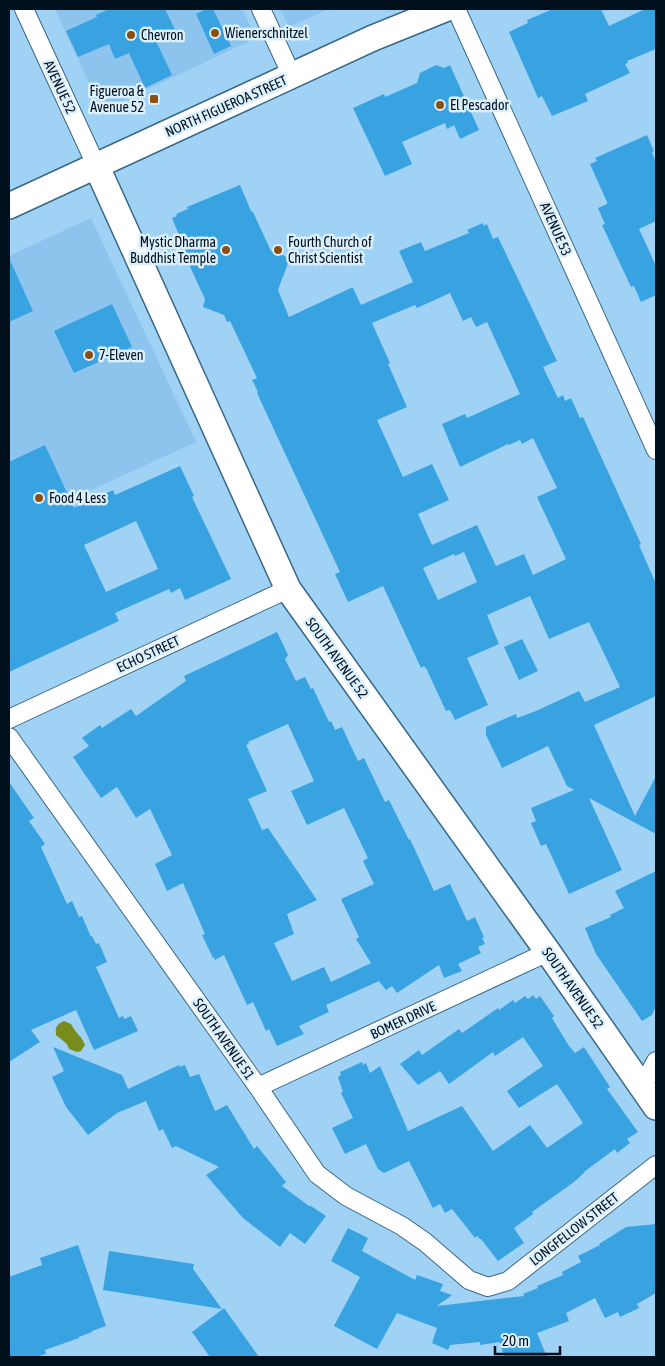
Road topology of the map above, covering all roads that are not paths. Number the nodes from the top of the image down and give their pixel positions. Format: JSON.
{"nodes":[{"id":1,"x":24,"y":9,"type":"edge"},
{"id":2,"x":260,"y":9,"type":"edge"},
{"id":3,"x":445,"y":9,"type":"edge"},
{"id":4,"x":456,"y":9,"type":"edge"},
{"id":5,"x":292,"y":76,"type":"junction"},
{"id":6,"x":96,"y":165,"type":"junction"},
{"id":7,"x":9,"y":206,"type":"edge"},
{"id":8,"x":656,"y":450,"type":"edge"},
{"id":9,"x":288,"y":590,"type":"junction"},
{"id":10,"x":9,"y":719,"type":"edge"},
{"id":11,"x":9,"y":737,"type":"edge"},
{"id":12,"x":548,"y":952,"type":"junction"},
{"id":13,"x":656,"y":1061,"type":"edge"},
{"id":14,"x":258,"y":1087,"type":"junction"},
{"id":15,"x":649,"y":1097,"type":"edge"},
{"id":16,"x":656,"y":1165,"type":"edge"},
{"id":17,"x":488,"y":1286,"type":"joint"}],
"edges":[{"from":1,"to":6,"type":"street","name":"AVENUE 52"},
{"from":2,"to":5,"type":"street"},
{"from":3,"to":5,"type":"street","name":"NORTH FIGUEROA STREET"},
{"from":4,"to":8,"type":"street","name":"AVENUE 53"},
{"from":5,"to":6,"type":"street","name":"NORTH FIGUEROA STREET"},
{"from":6,"to":7,"type":"street","name":"NORTH FIGUEROA STREET"},
{"from":6,"to":9,"type":"street","name":"SOUTH AVENUE 52"},
{"from":9,"to":10,"type":"street","name":"ECHO STREET"},
{"from":9,"to":12,"type":"street","name":"SOUTH AVENUE 52"},
{"from":11,"to":14,"type":"street","name":"SOUTH AVENUE 51"},
{"from":12,"to":14,"type":"street","name":"BOMER DRIVE"},
{"from":12,"to":15,"type":"street","name":"SOUTH AVENUE 52"},
{"from":13,"to":15,"type":"street"},
{"from":14,"to":17,"type":"street","name":"SOUTH AVENUE 51"},
{"from":16,"to":17,"type":"street","name":"LONGFELLOW STREET"}]}
